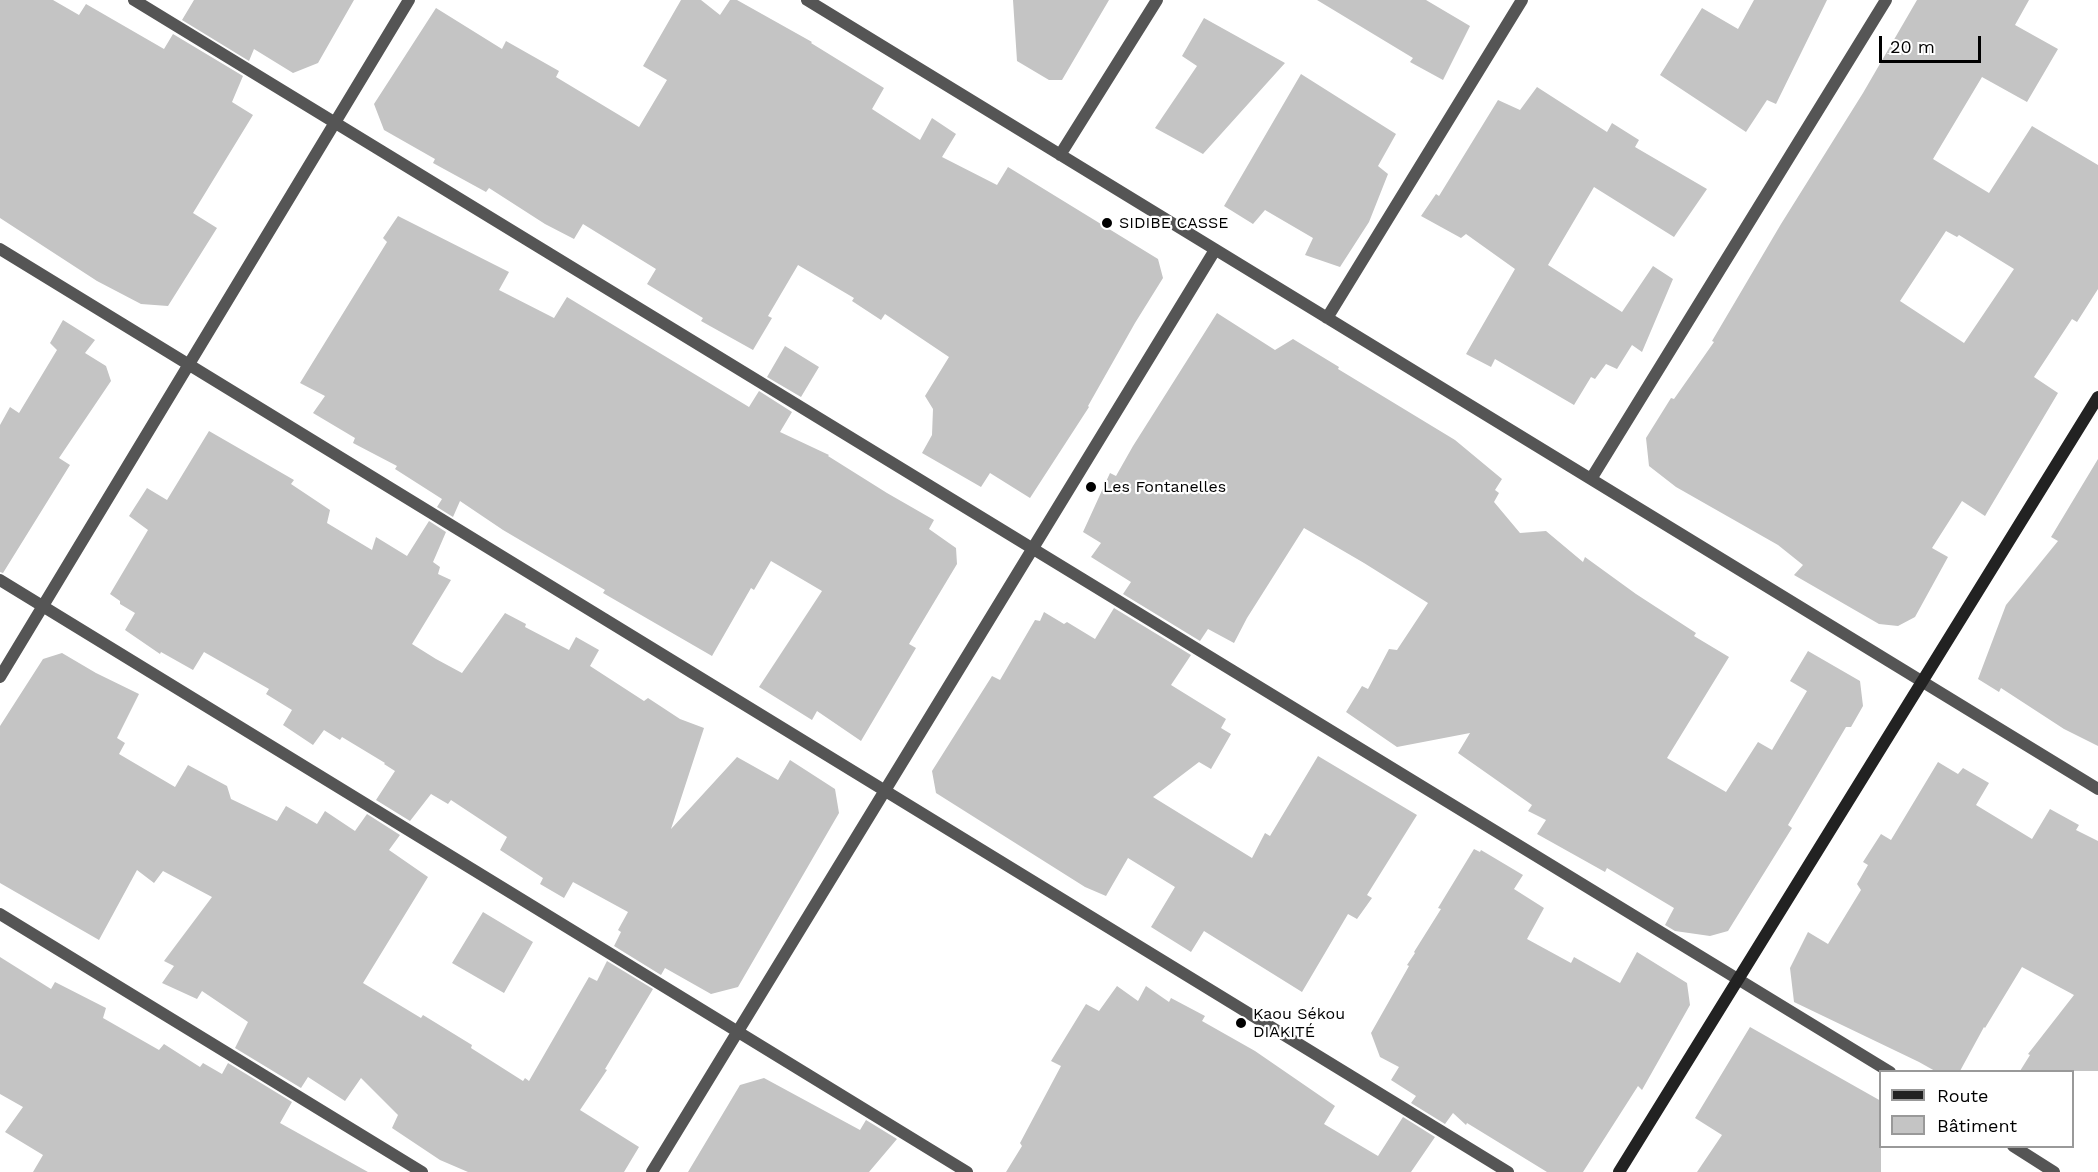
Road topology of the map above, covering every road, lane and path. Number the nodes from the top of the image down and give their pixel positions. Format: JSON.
{"nodes":[{"id":1,"x":134,"y":0,"type":"edge"},
{"id":2,"x":409,"y":0,"type":"edge"},
{"id":3,"x":807,"y":0,"type":"edge"},
{"id":4,"x":1157,"y":0,"type":"edge"},
{"id":5,"x":1522,"y":0,"type":"edge"},
{"id":6,"x":1886,"y":0,"type":"edge"},
{"id":7,"x":335,"y":123,"type":"junction"},
{"id":8,"x":1060,"y":155,"type":"junction"},
{"id":9,"x":0,"y":249,"type":"edge"},
{"id":10,"x":1215,"y":250,"type":"junction"},
{"id":11,"x":1327,"y":318,"type":"junction"},
{"id":12,"x":189,"y":364,"type":"junction"},
{"id":13,"x":2098,"y":397,"type":"edge"},
{"id":14,"x":1591,"y":479,"type":"junction"},
{"id":15,"x":1033,"y":549,"type":"junction"},
{"id":16,"x":0,"y":580,"type":"edge"},
{"id":17,"x":43,"y":606,"type":"junction"},
{"id":18,"x":0,"y":677,"type":"edge"},
{"id":19,"x":1922,"y":681,"type":"junction"},
{"id":20,"x":2098,"y":789,"type":"edge"},
{"id":21,"x":885,"y":791,"type":"junction"},
{"id":22,"x":0,"y":914,"type":"edge"},
{"id":23,"x":1738,"y":979,"type":"junction"},
{"id":24,"x":738,"y":1032,"type":"junction"},
{"id":25,"x":1888,"y":1070,"type":"edge"},
{"id":26,"x":2016,"y":1148,"type":"edge"},
{"id":27,"x":422,"y":1172,"type":"edge"},
{"id":28,"x":652,"y":1172,"type":"edge"},
{"id":29,"x":967,"y":1172,"type":"edge"},
{"id":30,"x":1508,"y":1172,"type":"edge"},
{"id":31,"x":1619,"y":1172,"type":"edge"},
{"id":32,"x":2054,"y":1172,"type":"edge"}],
"edges":[{"from":1,"to":7,"type":"street"},
{"from":2,"to":7,"type":"street"},
{"from":3,"to":8,"type":"street"},
{"from":4,"to":8,"type":"street"},
{"from":5,"to":11,"type":"street"},
{"from":6,"to":14,"type":"street"},
{"from":7,"to":12,"type":"street"},
{"from":7,"to":15,"type":"street"},
{"from":8,"to":10,"type":"street"},
{"from":9,"to":12,"type":"street"},
{"from":10,"to":11,"type":"street"},
{"from":10,"to":15,"type":"street"},
{"from":11,"to":14,"type":"street"},
{"from":12,"to":17,"type":"street"},
{"from":12,"to":21,"type":"street"},
{"from":13,"to":19,"type":"street"},
{"from":14,"to":19,"type":"street"},
{"from":15,"to":21,"type":"street"},
{"from":15,"to":23,"type":"street"},
{"from":16,"to":17,"type":"street"},
{"from":17,"to":18,"type":"street"},
{"from":17,"to":24,"type":"street"},
{"from":19,"to":20,"type":"street"},
{"from":19,"to":23,"type":"street"},
{"from":21,"to":24,"type":"street"},
{"from":21,"to":30,"type":"street"},
{"from":22,"to":27,"type":"street"},
{"from":23,"to":25,"type":"street"},
{"from":23,"to":31,"type":"street"},
{"from":24,"to":28,"type":"street"},
{"from":24,"to":29,"type":"street"},
{"from":26,"to":32,"type":"street"}]}
